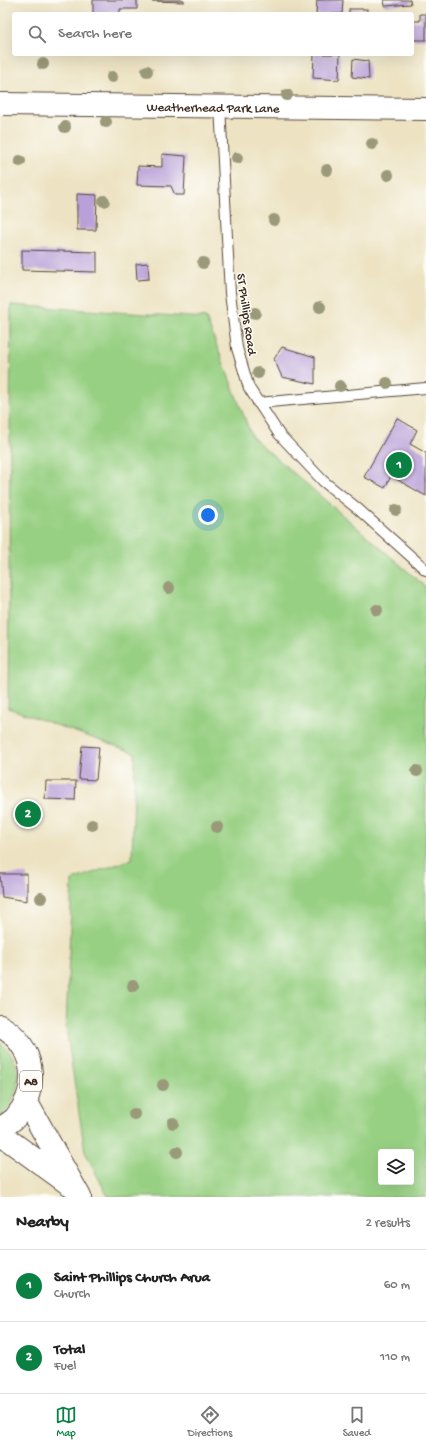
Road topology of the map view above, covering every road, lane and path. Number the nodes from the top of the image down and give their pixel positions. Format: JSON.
{"nodes":[{"id":1,"x":0,"y":104,"type":"edge"},
{"id":2,"x":220,"y":106,"type":"junction"},
{"id":3,"x":426,"y":109,"type":"edge"},
{"id":4,"x":426,"y":388,"type":"edge"},
{"id":5,"x":258,"y":403,"type":"junction"},
{"id":6,"x":426,"y":570,"type":"edge"},
{"id":7,"x":0,"y":1026,"type":"edge"},
{"id":8,"x":26,"y":1101,"type":"junction"},
{"id":9,"x":0,"y":1129,"type":"edge"},
{"id":10,"x":0,"y":1134,"type":"edge"},
{"id":11,"x":77,"y":1193,"type":"edge"}],
"edges":[{"from":1,"to":2,"type":"street","name":"Weatherhead Park Lane"},
{"from":2,"to":3,"type":"street","name":"Weatherhead Park Lane"},
{"from":2,"to":5,"type":"lane","name":"ST Phillips Road"},
{"from":4,"to":5,"type":"lane"},
{"from":5,"to":6,"type":"lane","name":"ST Phillips Road"},
{"from":7,"to":8,"type":"street","number":"A8"},
{"from":8,"to":9,"type":"street","number":"A8"},
{"from":8,"to":11,"type":"street"},
{"from":10,"to":11,"type":"street"}]}
